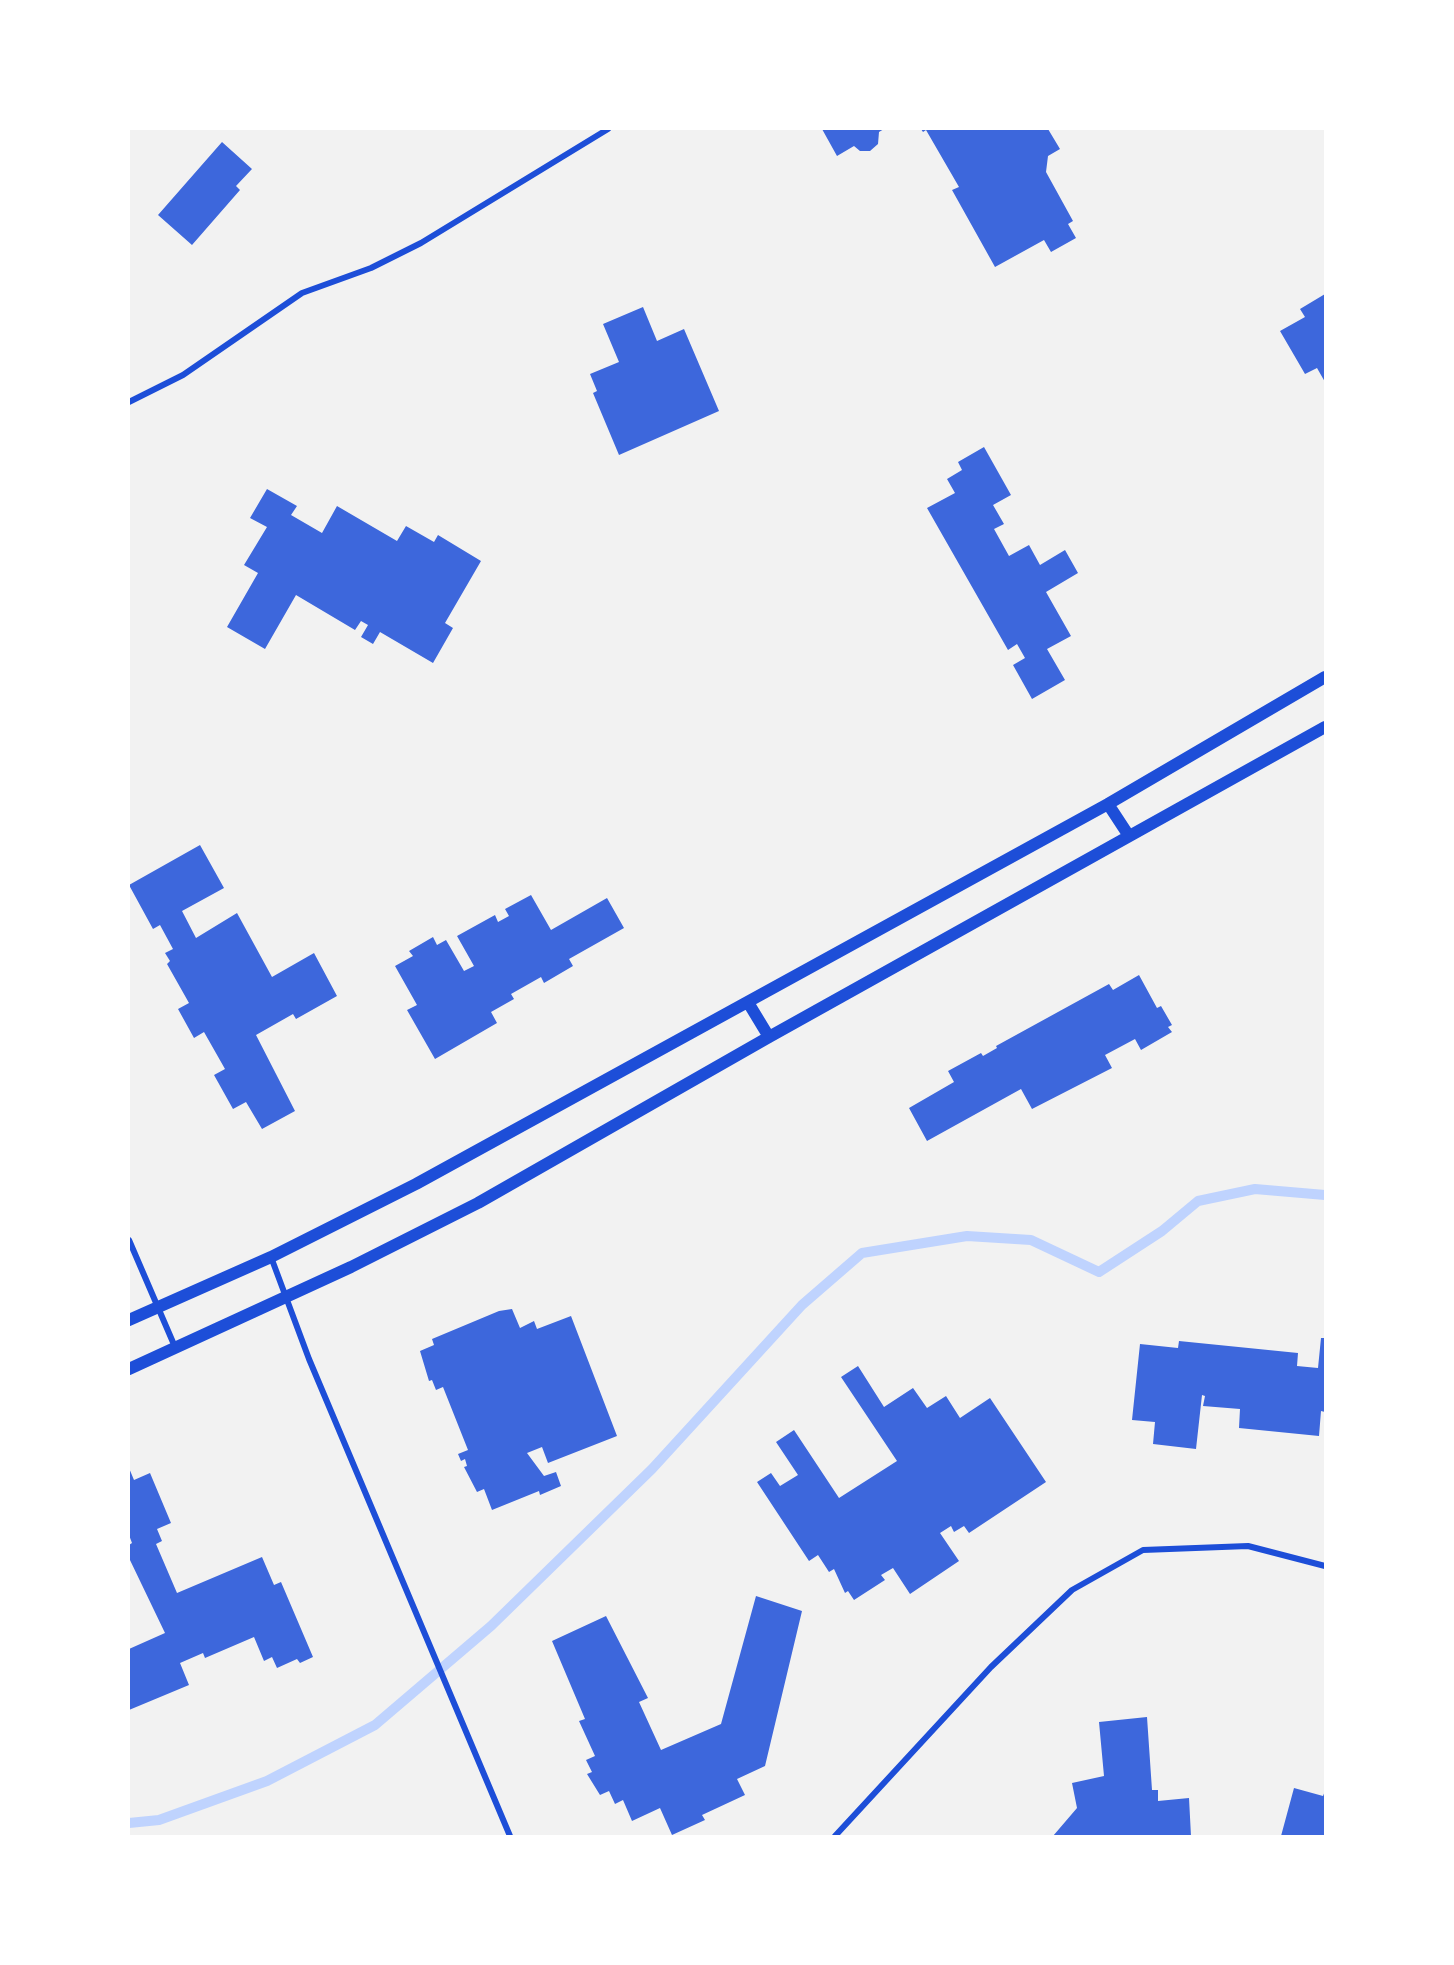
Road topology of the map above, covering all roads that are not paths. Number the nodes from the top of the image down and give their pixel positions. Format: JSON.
{"nodes":[{"id":1,"x":608,"y":129,"type":"edge"},
{"id":2,"x":129,"y":402,"type":"edge"},
{"id":3,"x":1325,"y":677,"type":"edge"},
{"id":4,"x":1325,"y":727,"type":"edge"},
{"id":5,"x":1108,"y":804,"type":"junction"},
{"id":6,"x":1129,"y":836,"type":"junction"},
{"id":7,"x":749,"y":1004,"type":"junction"},
{"id":8,"x":769,"y":1037,"type":"junction"},
{"id":9,"x":129,"y":1240,"type":"edge"},
{"id":10,"x":271,"y":1257,"type":"junction"},
{"id":11,"x":286,"y":1295,"type":"junction"},
{"id":12,"x":157,"y":1306,"type":"junction"},
{"id":13,"x":129,"y":1320,"type":"edge"},
{"id":14,"x":175,"y":1347,"type":"junction"},
{"id":15,"x":129,"y":1369,"type":"edge"},
{"id":16,"x":1325,"y":1566,"type":"edge"},
{"id":17,"x":510,"y":1836,"type":"edge"},
{"id":18,"x":835,"y":1836,"type":"edge"}],
"edges":[{"from":1,"to":2,"type":"street"},
{"from":3,"to":5,"type":"main road"},
{"from":4,"to":6,"type":"main road"},
{"from":5,"to":6,"type":"main road"},
{"from":5,"to":7,"type":"main road"},
{"from":6,"to":8,"type":"main road"},
{"from":7,"to":8,"type":"main road"},
{"from":7,"to":10,"type":"main road"},
{"from":8,"to":11,"type":"main road"},
{"from":9,"to":12,"type":"street"},
{"from":10,"to":11,"type":"street"},
{"from":10,"to":12,"type":"main road"},
{"from":11,"to":14,"type":"main road"},
{"from":11,"to":17,"type":"street"},
{"from":12,"to":13,"type":"main road"},
{"from":12,"to":14,"type":"street"},
{"from":14,"to":15,"type":"main road"},
{"from":16,"to":18,"type":"street"}]}
